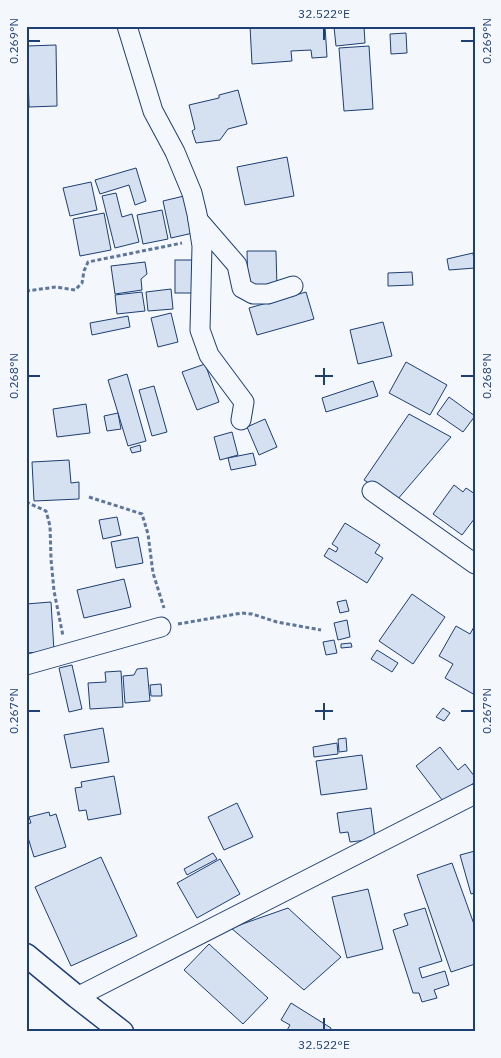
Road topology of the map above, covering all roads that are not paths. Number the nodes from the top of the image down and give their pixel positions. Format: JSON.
{"nodes":[{"id":1,"x":126,"y":26,"type":"edge"},
{"id":2,"x":199,"y":227,"type":"junction"},
{"id":3,"x":293,"y":286,"type":"dead end"},
{"id":4,"x":241,"y":420,"type":"dead end"},
{"id":5,"x":372,"y":491,"type":"dead end"},
{"id":6,"x":475,"y":564,"type":"edge"},
{"id":7,"x":165,"y":626,"type":"road end"},
{"id":8,"x":26,"y":665,"type":"edge"},
{"id":9,"x":475,"y":794,"type":"edge"},
{"id":10,"x":26,"y":955,"type":"edge"},
{"id":11,"x":77,"y":997,"type":"junction"},
{"id":12,"x":122,"y":1032,"type":"edge"}],
"edges":[{"from":1,"to":2,"type":"street"},
{"from":2,"to":3,"type":"street"},
{"from":2,"to":4,"type":"street"},
{"from":5,"to":6,"type":"street"},
{"from":7,"to":8,"type":"street"},
{"from":9,"to":11,"type":"street"},
{"from":10,"to":11,"type":"street"},
{"from":11,"to":12,"type":"street"}]}
